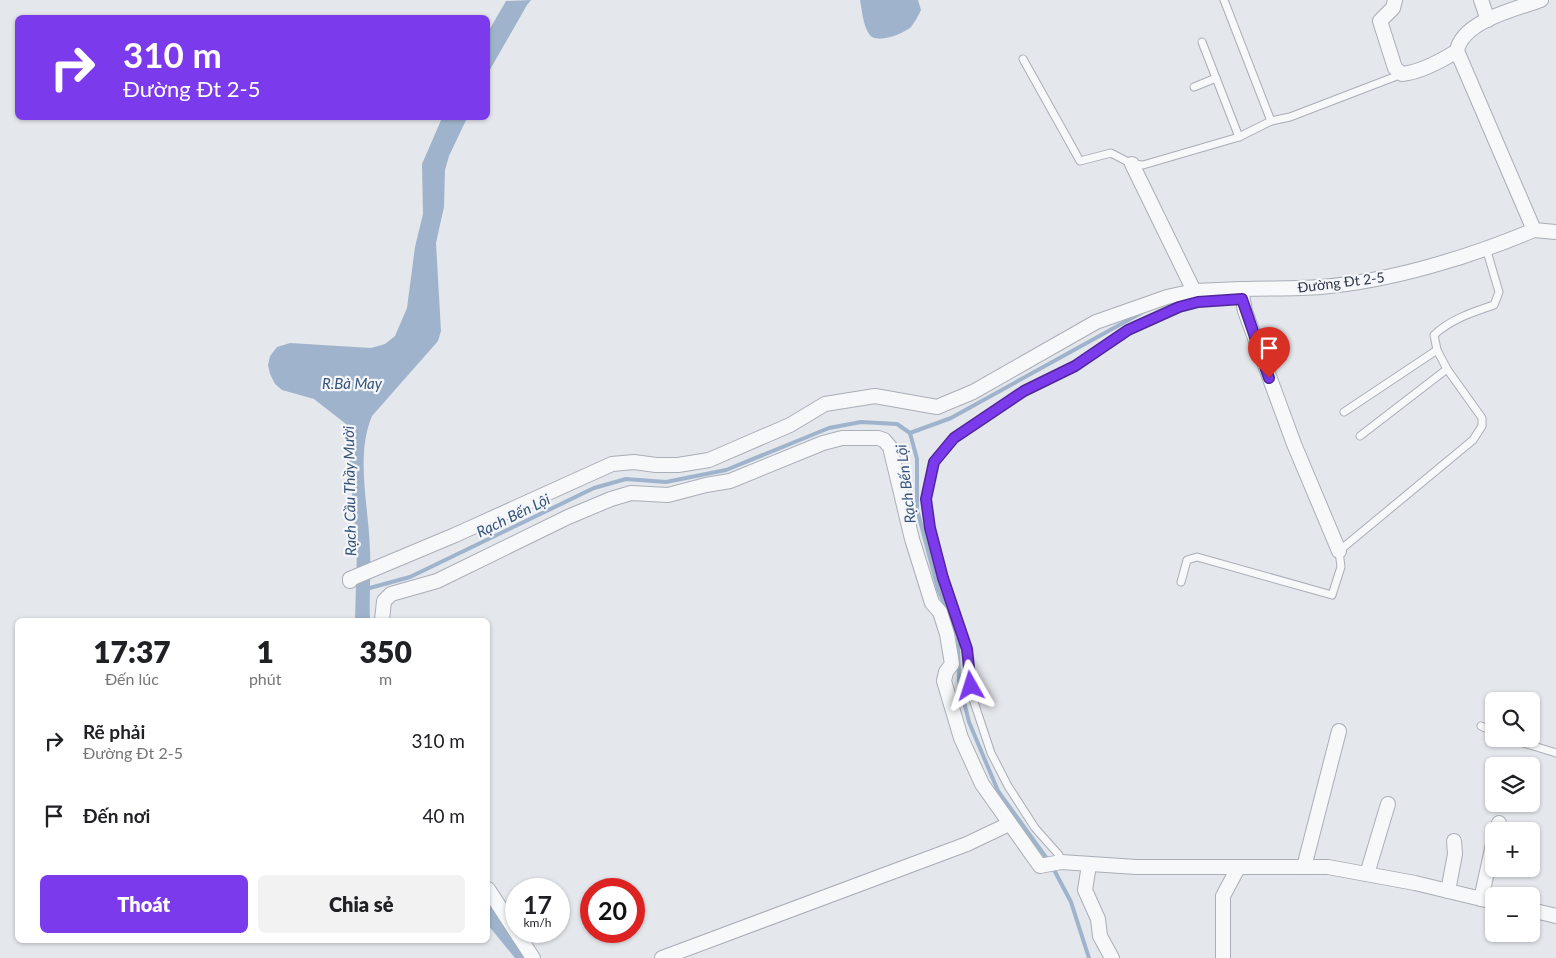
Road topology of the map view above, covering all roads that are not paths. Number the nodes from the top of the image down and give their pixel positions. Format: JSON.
{"nodes":[{"id":1,"x":1224,"y":0,"type":"edge"},
{"id":2,"x":1395,"y":0,"type":"edge"},
{"id":3,"x":1481,"y":0,"type":"edge"},
{"id":4,"x":1540,"y":0,"type":"edge"},
{"id":5,"x":1488,"y":20,"type":"junction"},
{"id":6,"x":1202,"y":42,"type":"dead end"},
{"id":7,"x":1456,"y":51,"type":"junction"},
{"id":8,"x":1024,"y":59,"type":"dead end"},
{"id":9,"x":1402,"y":74,"type":"junction"},
{"id":10,"x":1216,"y":78,"type":"junction"},
{"id":11,"x":1194,"y":87,"type":"dead end"},
{"id":12,"x":1271,"y":121,"type":"junction"},
{"id":13,"x":1239,"y":137,"type":"junction"},
{"id":14,"x":1132,"y":164,"type":"junction"},
{"id":15,"x":1534,"y":230,"type":"junction"},
{"id":16,"x":1556,"y":232,"type":"edge"},
{"id":17,"x":1486,"y":247,"type":"junction"},
{"id":18,"x":1194,"y":291,"type":"junction"},
{"id":19,"x":1242,"y":294,"type":"junction"},
{"id":20,"x":1437,"y":350,"type":"junction"},
{"id":21,"x":1447,"y":369,"type":"junction"},
{"id":22,"x":1344,"y":412,"type":"dead end"},
{"id":23,"x":1360,"y":436,"type":"dead end"},
{"id":24,"x":1339,"y":551,"type":"junction"},
{"id":25,"x":352,"y":579,"type":"dead end"},
{"id":26,"x":1181,"y":582,"type":"dead end"},
{"id":27,"x":382,"y":618,"type":"edge"},
{"id":28,"x":1481,"y":726,"type":"dead end"},
{"id":29,"x":1485,"y":728,"type":"edge"},
{"id":30,"x":1339,"y":731,"type":"dead end"},
{"id":31,"x":1537,"y":747,"type":"edge"},
{"id":32,"x":1556,"y":753,"type":"edge"},
{"id":33,"x":1388,"y":804,"type":"dead end"},
{"id":34,"x":1009,"y":824,"type":"junction"},
{"id":35,"x":1454,"y":841,"type":"dead end"},
{"id":36,"x":1056,"y":864,"type":"junction"},
{"id":37,"x":1089,"y":865,"type":"junction"},
{"id":38,"x":1304,"y":867,"type":"junction"},
{"id":39,"x":1238,"y":868,"type":"junction"},
{"id":40,"x":1367,"y":874,"type":"junction"},
{"id":41,"x":1448,"y":891,"type":"junction"},
{"id":42,"x":490,"y":892,"type":"edge"},
{"id":43,"x":1485,"y":900,"type":"edge"},
{"id":44,"x":1540,"y":912,"type":"edge"},
{"id":45,"x":1556,"y":916,"type":"edge"},
{"id":46,"x":532,"y":958,"type":"edge"},
{"id":47,"x":662,"y":958,"type":"edge"},
{"id":48,"x":1112,"y":958,"type":"edge"},
{"id":49,"x":1223,"y":958,"type":"edge"}],
"edges":[{"from":1,"to":12,"type":"lane"},
{"from":2,"to":9,"type":"street"},
{"from":3,"to":5,"type":"street"},
{"from":4,"to":5,"type":"street"},
{"from":5,"to":7,"type":"street"},
{"from":6,"to":10,"type":"lane"},
{"from":7,"to":9,"type":"street"},
{"from":7,"to":15,"type":"street"},
{"from":8,"to":14,"type":"lane"},
{"from":9,"to":12,"type":"lane"},
{"from":10,"to":11,"type":"lane"},
{"from":10,"to":13,"type":"lane"},
{"from":12,"to":13,"type":"lane"},
{"from":13,"to":14,"type":"lane"},
{"from":14,"to":18,"type":"street"},
{"from":15,"to":16,"type":"street","name":"Đường Đt 2-5"},
{"from":15,"to":17,"type":"street","name":"Đường Đt 2-5"},
{"from":17,"to":19,"type":"street","name":"Đường Đt 2-5"},
{"from":17,"to":20,"type":"lane"},
{"from":18,"to":19,"type":"street","name":"Đường Đt 2-5"},
{"from":18,"to":25,"type":"street","name":"Đường Đt 2-5"},
{"from":19,"to":24,"type":"street"},
{"from":19,"to":36,"type":"lane"},
{"from":20,"to":21,"type":"lane"},
{"from":20,"to":22,"type":"lane"},
{"from":21,"to":23,"type":"lane"},
{"from":21,"to":24,"type":"lane"},
{"from":24,"to":26,"type":"lane"},
{"from":27,"to":34,"type":"street"},
{"from":28,"to":29,"type":"lane"},
{"from":30,"to":38,"type":"street"},
{"from":31,"to":32,"type":"lane"},
{"from":33,"to":40,"type":"street"},
{"from":34,"to":36,"type":"street"},
{"from":34,"to":47,"type":"street"},
{"from":35,"to":41,"type":"street"},
{"from":36,"to":37,"type":"street"},
{"from":37,"to":39,"type":"street"},
{"from":37,"to":48,"type":"street"},
{"from":38,"to":39,"type":"street"},
{"from":38,"to":40,"type":"street"},
{"from":39,"to":49,"type":"street"},
{"from":40,"to":41,"type":"street"},
{"from":41,"to":43,"type":"street"},
{"from":42,"to":46,"type":"street"},
{"from":44,"to":45,"type":"street"}]}
